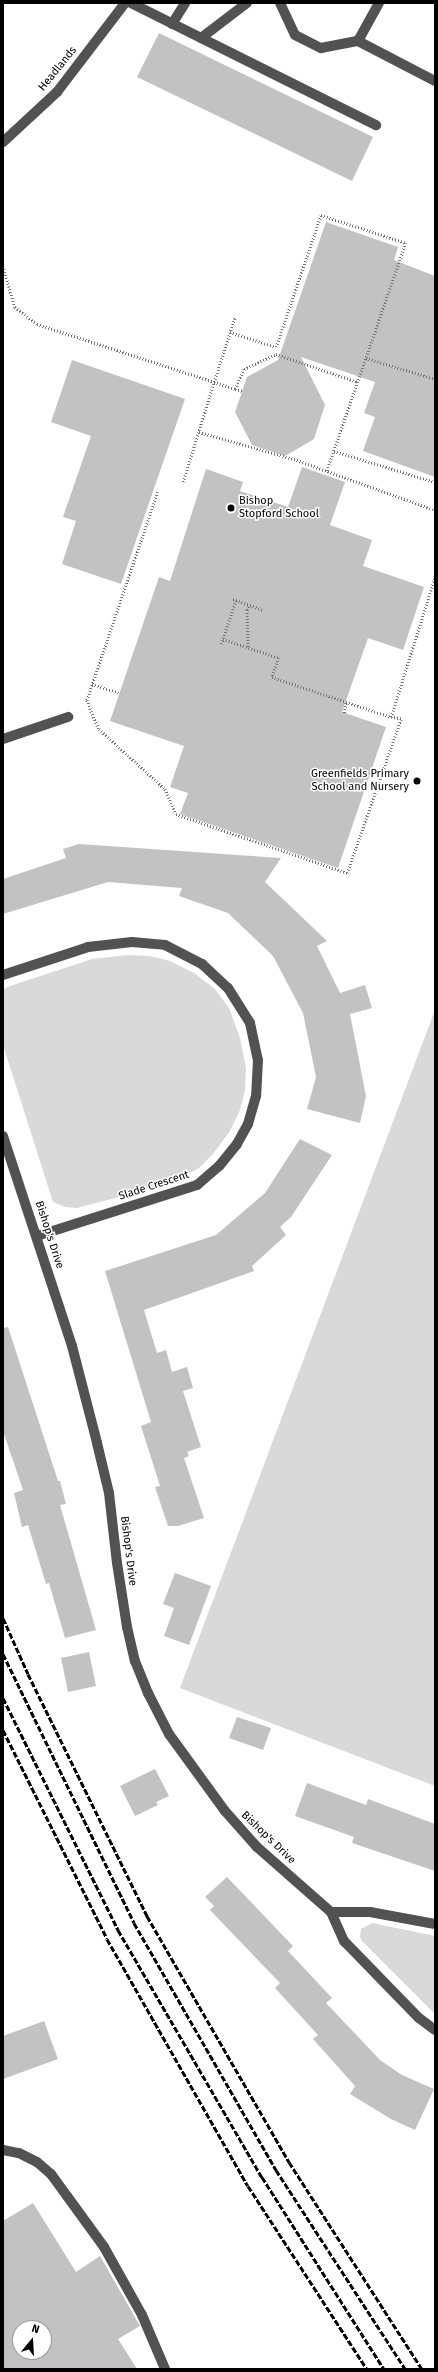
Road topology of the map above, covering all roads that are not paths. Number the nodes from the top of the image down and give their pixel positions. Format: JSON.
{"nodes":[{"id":1,"x":125,"y":3,"type":"edge"},
{"id":2,"x":131,"y":3,"type":"edge"},
{"id":3,"x":185,"y":3,"type":"edge"},
{"id":4,"x":246,"y":3,"type":"edge"},
{"id":5,"x":280,"y":3,"type":"edge"},
{"id":6,"x":375,"y":4,"type":"edge"},
{"id":7,"x":172,"y":24,"type":"junction"},
{"id":8,"x":201,"y":38,"type":"junction"},
{"id":9,"x":358,"y":41,"type":"junction"},
{"id":10,"x":435,"y":81,"type":"edge"},
{"id":11,"x":376,"y":125,"type":"dead end"},
{"id":12,"x":3,"y":142,"type":"edge"},
{"id":13,"x":68,"y":717,"type":"dead end"},
{"id":14,"x":3,"y":739,"type":"edge"},
{"id":15,"x":3,"y":975,"type":"edge"},
{"id":16,"x":3,"y":1136,"type":"edge"},
{"id":17,"x":37,"y":1236,"type":"junction"},
{"id":18,"x":331,"y":1912,"type":"junction"},
{"id":19,"x":435,"y":1924,"type":"edge"},
{"id":20,"x":435,"y":2030,"type":"edge"},
{"id":21,"x":3,"y":2150,"type":"edge"},
{"id":22,"x":165,"y":2369,"type":"edge"}],
"edges":[{"from":1,"to":12,"type":"street","name":"Headlands"},
{"from":2,"to":7,"type":"street"},
{"from":3,"to":7,"type":"street"},
{"from":4,"to":8,"type":"street"},
{"from":5,"to":9,"type":"street"},
{"from":6,"to":9,"type":"street"},
{"from":7,"to":8,"type":"street"},
{"from":8,"to":11,"type":"street"},
{"from":9,"to":10,"type":"street"},
{"from":13,"to":14,"type":"street"},
{"from":15,"to":17,"type":"street","name":"Slade Crescent"},
{"from":16,"to":17,"type":"street","name":"Bishop's Drive"},
{"from":17,"to":18,"type":"street","name":"Bishop's Drive"},
{"from":18,"to":19,"type":"street"},
{"from":18,"to":20,"type":"street","name":"Bishop's Drive"},
{"from":21,"to":22,"type":"street"}]}
